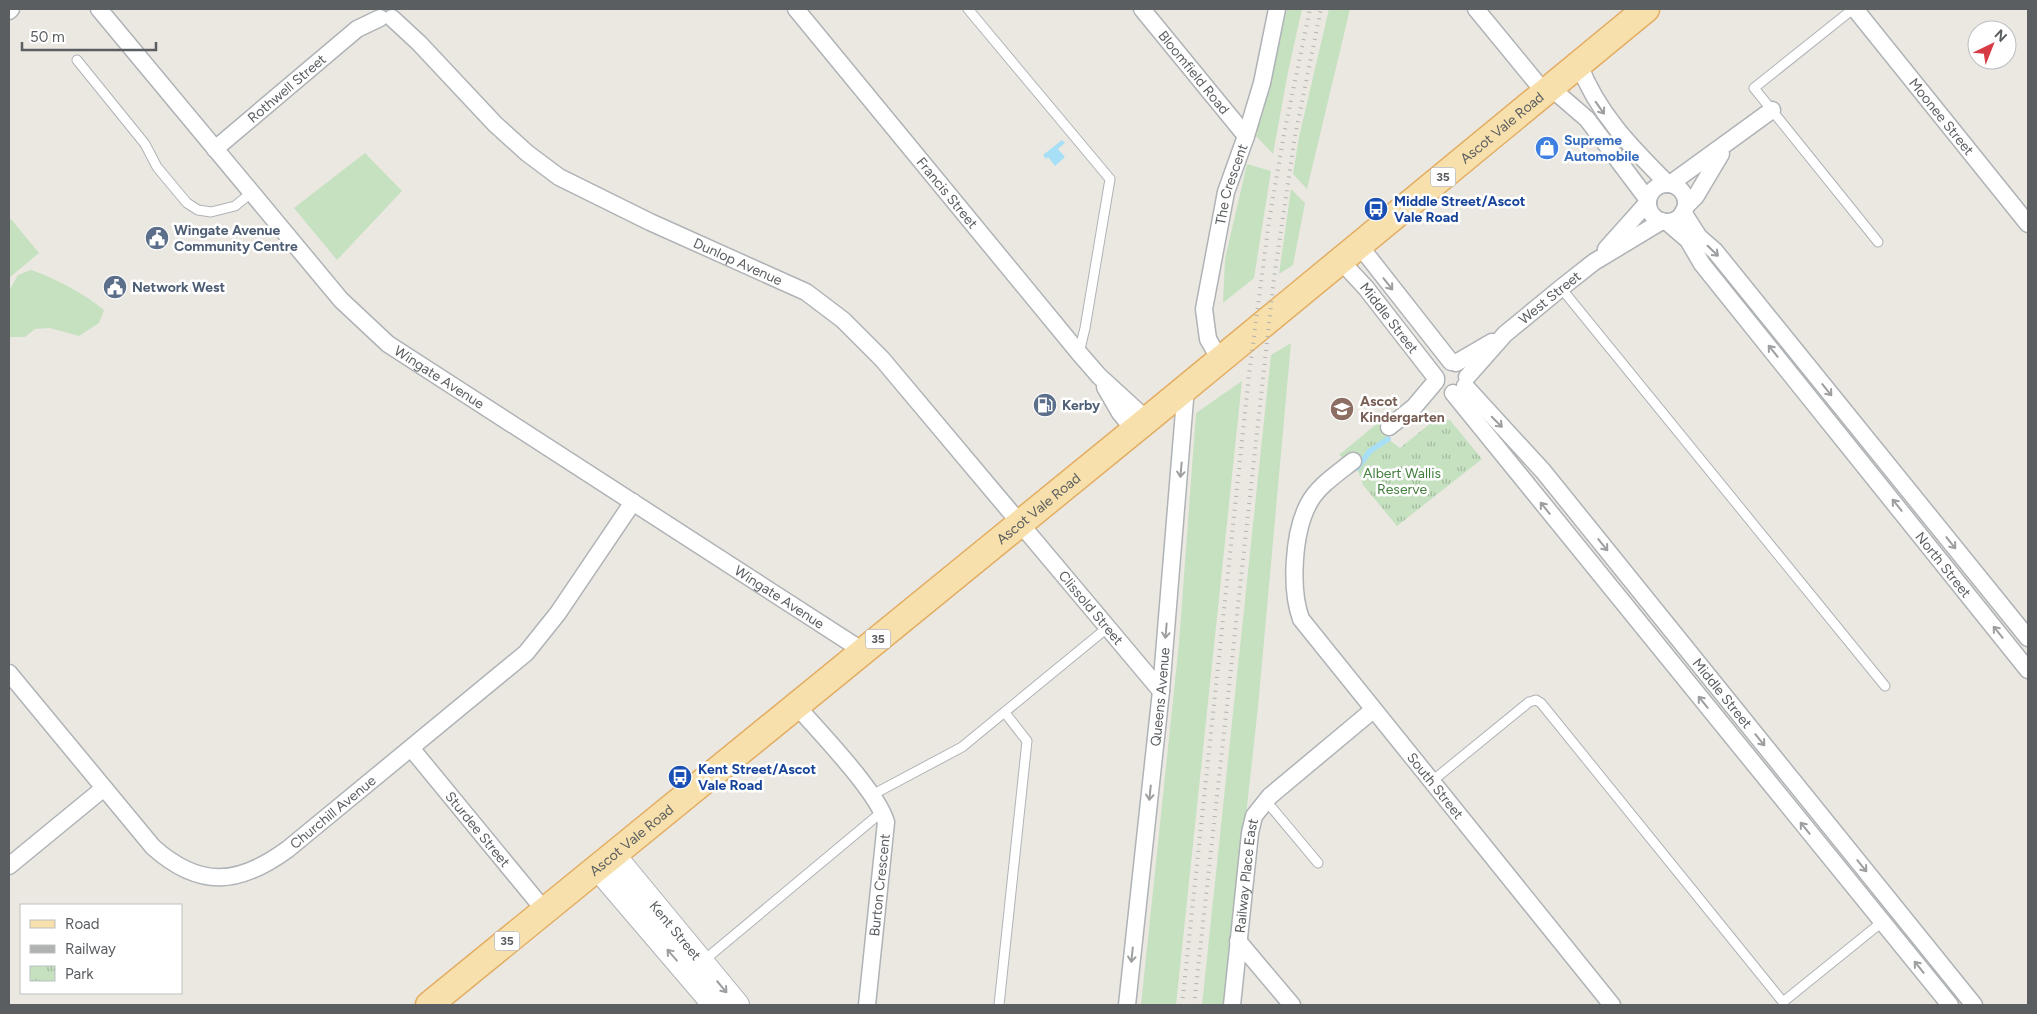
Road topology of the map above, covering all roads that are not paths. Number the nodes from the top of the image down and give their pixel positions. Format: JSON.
{"nodes":[{"id":1,"x":98,"y":9,"type":"edge"},
{"id":2,"x":796,"y":9,"type":"edge"},
{"id":3,"x":968,"y":9,"type":"edge"},
{"id":4,"x":1142,"y":9,"type":"edge"},
{"id":5,"x":1277,"y":9,"type":"edge"},
{"id":6,"x":1476,"y":9,"type":"edge"},
{"id":7,"x":1646,"y":9,"type":"edge"},
{"id":8,"x":1854,"y":9,"type":"edge"},
{"id":9,"x":386,"y":12,"type":"edge"},
{"id":10,"x":77,"y":60,"type":"dead end"},
{"id":11,"x":1579,"y":64,"type":"junction"},
{"id":12,"x":1548,"y":90,"type":"junction"},
{"id":13,"x":1772,"y":110,"type":"junction"},
{"id":14,"x":1246,"y":136,"type":"junction"},
{"id":15,"x":1728,"y":144,"type":"junction"},
{"id":16,"x":215,"y":149,"type":"junction"},
{"id":17,"x":1669,"y":184,"type":"junction"},
{"id":18,"x":251,"y":193,"type":"junction"},
{"id":19,"x":1648,"y":201,"type":"junction"},
{"id":20,"x":1685,"y":209,"type":"junction"},
{"id":21,"x":1664,"y":222,"type":"junction"},
{"id":22,"x":2028,"y":224,"type":"edge"},
{"id":23,"x":1878,"y":242,"type":"dead end"},
{"id":24,"x":1350,"y":253,"type":"junction"},
{"id":25,"x":1594,"y":262,"type":"junction"},
{"id":26,"x":1561,"y":288,"type":"junction"},
{"id":27,"x":1402,"y":318,"type":"junction"},
{"id":28,"x":1505,"y":334,"type":"junction"},
{"id":29,"x":1078,"y":353,"type":"junction"},
{"id":30,"x":1220,"y":360,"type":"junction"},
{"id":31,"x":1453,"y":362,"type":"junction"},
{"id":32,"x":1808,"y":366,"type":"junction"},
{"id":33,"x":1794,"y":377,"type":"junction"},
{"id":34,"x":1450,"y":384,"type":"junction"},
{"id":35,"x":1186,"y":387,"type":"junction"},
{"id":36,"x":1140,"y":425,"type":"junction"},
{"id":37,"x":1389,"y":427,"type":"dead end"},
{"id":38,"x":1874,"y":448,"type":"junction"},
{"id":39,"x":1860,"y":460,"type":"junction"},
{"id":40,"x":1353,"y":461,"type":"dead end"},
{"id":41,"x":633,"y":502,"type":"junction"},
{"id":42,"x":1019,"y":524,"type":"junction"},
{"id":43,"x":1640,"y":591,"type":"junction"},
{"id":44,"x":1623,"y":604,"type":"junction"},
{"id":45,"x":1107,"y":628,"type":"junction"},
{"id":46,"x":2028,"y":638,"type":"edge"},
{"id":47,"x":863,"y":651,"type":"junction"},
{"id":48,"x":2028,"y":670,"type":"edge"},
{"id":49,"x":9,"y":672,"type":"edge"},
{"id":50,"x":1885,"y":686,"type":"dead end"},
{"id":51,"x":1161,"y":691,"type":"junction"},
{"id":52,"x":796,"y":705,"type":"junction"},
{"id":53,"x":1372,"y":710,"type":"junction"},
{"id":54,"x":1006,"y":714,"type":"junction"},
{"id":55,"x":411,"y":748,"type":"junction"},
{"id":56,"x":1430,"y":782,"type":"junction"},
{"id":57,"x":104,"y":788,"type":"junction"},
{"id":58,"x":872,"y":795,"type":"junction"},
{"id":59,"x":1272,"y":808,"type":"dead end"},
{"id":60,"x":883,"y":811,"type":"junction"},
{"id":61,"x":606,"y":862,"type":"junction"},
{"id":62,"x":1318,"y":864,"type":"dead end"},
{"id":63,"x":9,"y":866,"type":"edge"},
{"id":64,"x":1877,"y":886,"type":"junction"},
{"id":65,"x":1862,"y":898,"type":"junction"},
{"id":66,"x":545,"y":910,"type":"junction"},
{"id":67,"x":1882,"y":922,"type":"junction"},
{"id":68,"x":1238,"y":941,"type":"junction"},
{"id":69,"x":695,"y":968,"type":"junction"},
{"id":70,"x":429,"y":1005,"type":"edge"},
{"id":71,"x":715,"y":1005,"type":"edge"},
{"id":72,"x":737,"y":1005,"type":"edge"},
{"id":73,"x":867,"y":1005,"type":"edge"},
{"id":74,"x":999,"y":1005,"type":"edge"},
{"id":75,"x":1127,"y":1005,"type":"edge"},
{"id":76,"x":1232,"y":1005,"type":"edge"},
{"id":77,"x":1292,"y":1005,"type":"edge"},
{"id":78,"x":1612,"y":1005,"type":"edge"},
{"id":79,"x":1950,"y":1005,"type":"edge"},
{"id":80,"x":1974,"y":1005,"type":"edge"}],
"edges":[{"from":1,"to":16,"type":"street","name":"Wingate Avenue"},
{"from":2,"to":29,"type":"street","name":"Francis Street"},
{"from":3,"to":29,"type":"lane"},
{"from":4,"to":14,"type":"street","name":"Bloomfield Road"},
{"from":5,"to":14,"type":"street","name":"The Crescent"},
{"from":6,"to":12,"type":"street"},
{"from":7,"to":11,"type":"main road","name":"Ascot Vale Road","number":"35"},
{"from":8,"to":13,"type":"lane"},
{"from":8,"to":22,"type":"street","name":"Moonee Street"},
{"from":9,"to":16,"type":"street","name":"Rothwell Street"},
{"from":9,"to":42,"type":"street","name":"Dunlop Avenue"},
{"from":10,"to":18,"type":"lane"},
{"from":11,"to":12,"type":"main road","name":"Ascot Vale Road","number":"35"},
{"from":11,"to":17,"type":"street","one_way":true},
{"from":12,"to":19,"type":"street"},
{"from":12,"to":24,"type":"main road","name":"Ascot Vale Road","number":"35"},
{"from":13,"to":15,"type":"street"},
{"from":13,"to":23,"type":"lane"},
{"from":14,"to":30,"type":"street","name":"The Crescent"},
{"from":15,"to":17,"type":"street"},
{"from":15,"to":20,"type":"street"},
{"from":16,"to":18,"type":"street","name":"Wingate Avenue"},
{"from":17,"to":19,"type":"street"},
{"from":17,"to":20,"type":"street"},
{"from":18,"to":41,"type":"street","name":"Wingate Avenue"},
{"from":19,"to":21,"type":"street"},
{"from":19,"to":25,"type":"street","name":"West Street"},
{"from":20,"to":21,"type":"street"},
{"from":20,"to":32,"type":"street","name":"North Street","one_way":true},
{"from":21,"to":25,"type":"street","name":"West Street"},
{"from":33,"to":21,"type":"street","name":"North Street","one_way":true},
{"from":24,"to":27,"type":"street","name":"Middle Street"},
{"from":24,"to":27,"type":"street","name":"Middle Street","one_way":true},
{"from":24,"to":30,"type":"main road","name":"Ascot Vale Road","number":"35"},
{"from":25,"to":26,"type":"street","name":"West Street"},
{"from":26,"to":28,"type":"street","name":"West Street"},
{"from":26,"to":50,"type":"lane"},
{"from":27,"to":31,"type":"street","name":"Middle Street"},
{"from":27,"to":34,"type":"street","name":"Middle Street"},
{"from":28,"to":31,"type":"street","name":"West Street"},
{"from":28,"to":34,"type":"street","name":"West Street"},
{"from":29,"to":36,"type":"street","name":"Francis Street"},
{"from":30,"to":35,"type":"main road","name":"Ascot Vale Road","number":"35"},
{"from":31,"to":34,"type":"street","name":"West Street"},
{"from":31,"to":34,"type":"street","name":"Middle Street"},
{"from":32,"to":33,"type":"street"},
{"from":32,"to":38,"type":"street","name":"North Street","one_way":true},
{"from":33,"to":39,"type":"street","name":"North Street"},
{"from":34,"to":37,"type":"street","name":"West Street"},
{"from":34,"to":43,"type":"street","name":"Middle Street","one_way":true},
{"from":44,"to":34,"type":"street","name":"Middle Street","one_way":true},
{"from":35,"to":36,"type":"main road","name":"Ascot Vale Road","number":"35"},
{"from":35,"to":51,"type":"street","name":"Queens Avenue","one_way":true},
{"from":36,"to":42,"type":"main road","name":"Ascot Vale Road","number":"35"},
{"from":38,"to":39,"type":"street"},
{"from":38,"to":46,"type":"street","name":"North Street","one_way":true},
{"from":48,"to":39,"type":"street","name":"North Street","one_way":true},
{"from":40,"to":53,"type":"street","name":"South Street"},
{"from":41,"to":47,"type":"street","name":"Wingate Avenue"},
{"from":41,"to":55,"type":"street","name":"Churchill Avenue"},
{"from":42,"to":45,"type":"street","name":"Clissold Street"},
{"from":42,"to":47,"type":"main road","name":"Ascot Vale Road","number":"35"},
{"from":43,"to":44,"type":"lane"},
{"from":43,"to":64,"type":"street","name":"Middle Street","one_way":true},
{"from":65,"to":44,"type":"street","name":"Middle Street","one_way":true},
{"from":45,"to":51,"type":"street","name":"Clissold Street"},
{"from":45,"to":54,"type":"lane"},
{"from":47,"to":52,"type":"main road","name":"Ascot Vale Road","number":"35"},
{"from":49,"to":57,"type":"street","name":"Churchill Avenue"},
{"from":51,"to":75,"type":"street","name":"Queens Avenue","one_way":true},
{"from":52,"to":58,"type":"street","name":"Burton Crescent"},
{"from":52,"to":61,"type":"main road","name":"Ascot Vale Road","number":"35"},
{"from":53,"to":56,"type":"street","name":"South Street"},
{"from":53,"to":68,"type":"street","name":"Railway Place East"},
{"from":54,"to":58,"type":"lane"},
{"from":54,"to":74,"type":"lane"},
{"from":55,"to":57,"type":"street","name":"Churchill Avenue"},
{"from":55,"to":66,"type":"street","name":"Sturdee Street"},
{"from":56,"to":67,"type":"lane"},
{"from":56,"to":78,"type":"street","name":"South Street"},
{"from":57,"to":63,"type":"street"},
{"from":58,"to":60,"type":"street","name":"Burton Crescent"},
{"from":59,"to":62,"type":"lane"},
{"from":60,"to":69,"type":"lane"},
{"from":60,"to":73,"type":"street","name":"Burton Crescent"},
{"from":61,"to":66,"type":"main road","name":"Ascot Vale Road","number":"35"},
{"from":61,"to":69,"type":"street","name":"Kent Street"},
{"from":64,"to":65,"type":"lane"},
{"from":64,"to":80,"type":"street","name":"Middle Street"},
{"from":65,"to":67,"type":"street","name":"Middle Street"},
{"from":66,"to":70,"type":"main road","name":"Ascot Vale Road","number":"35"},
{"from":79,"to":67,"type":"street","name":"Middle Street","one_way":true},
{"from":68,"to":76,"type":"street","name":"Railway Place East"},
{"from":68,"to":77,"type":"street"},
{"from":69,"to":71,"type":"street","name":"Kent Street"},
{"from":69,"to":72,"type":"street","name":"Kent Street","one_way":true}]}
